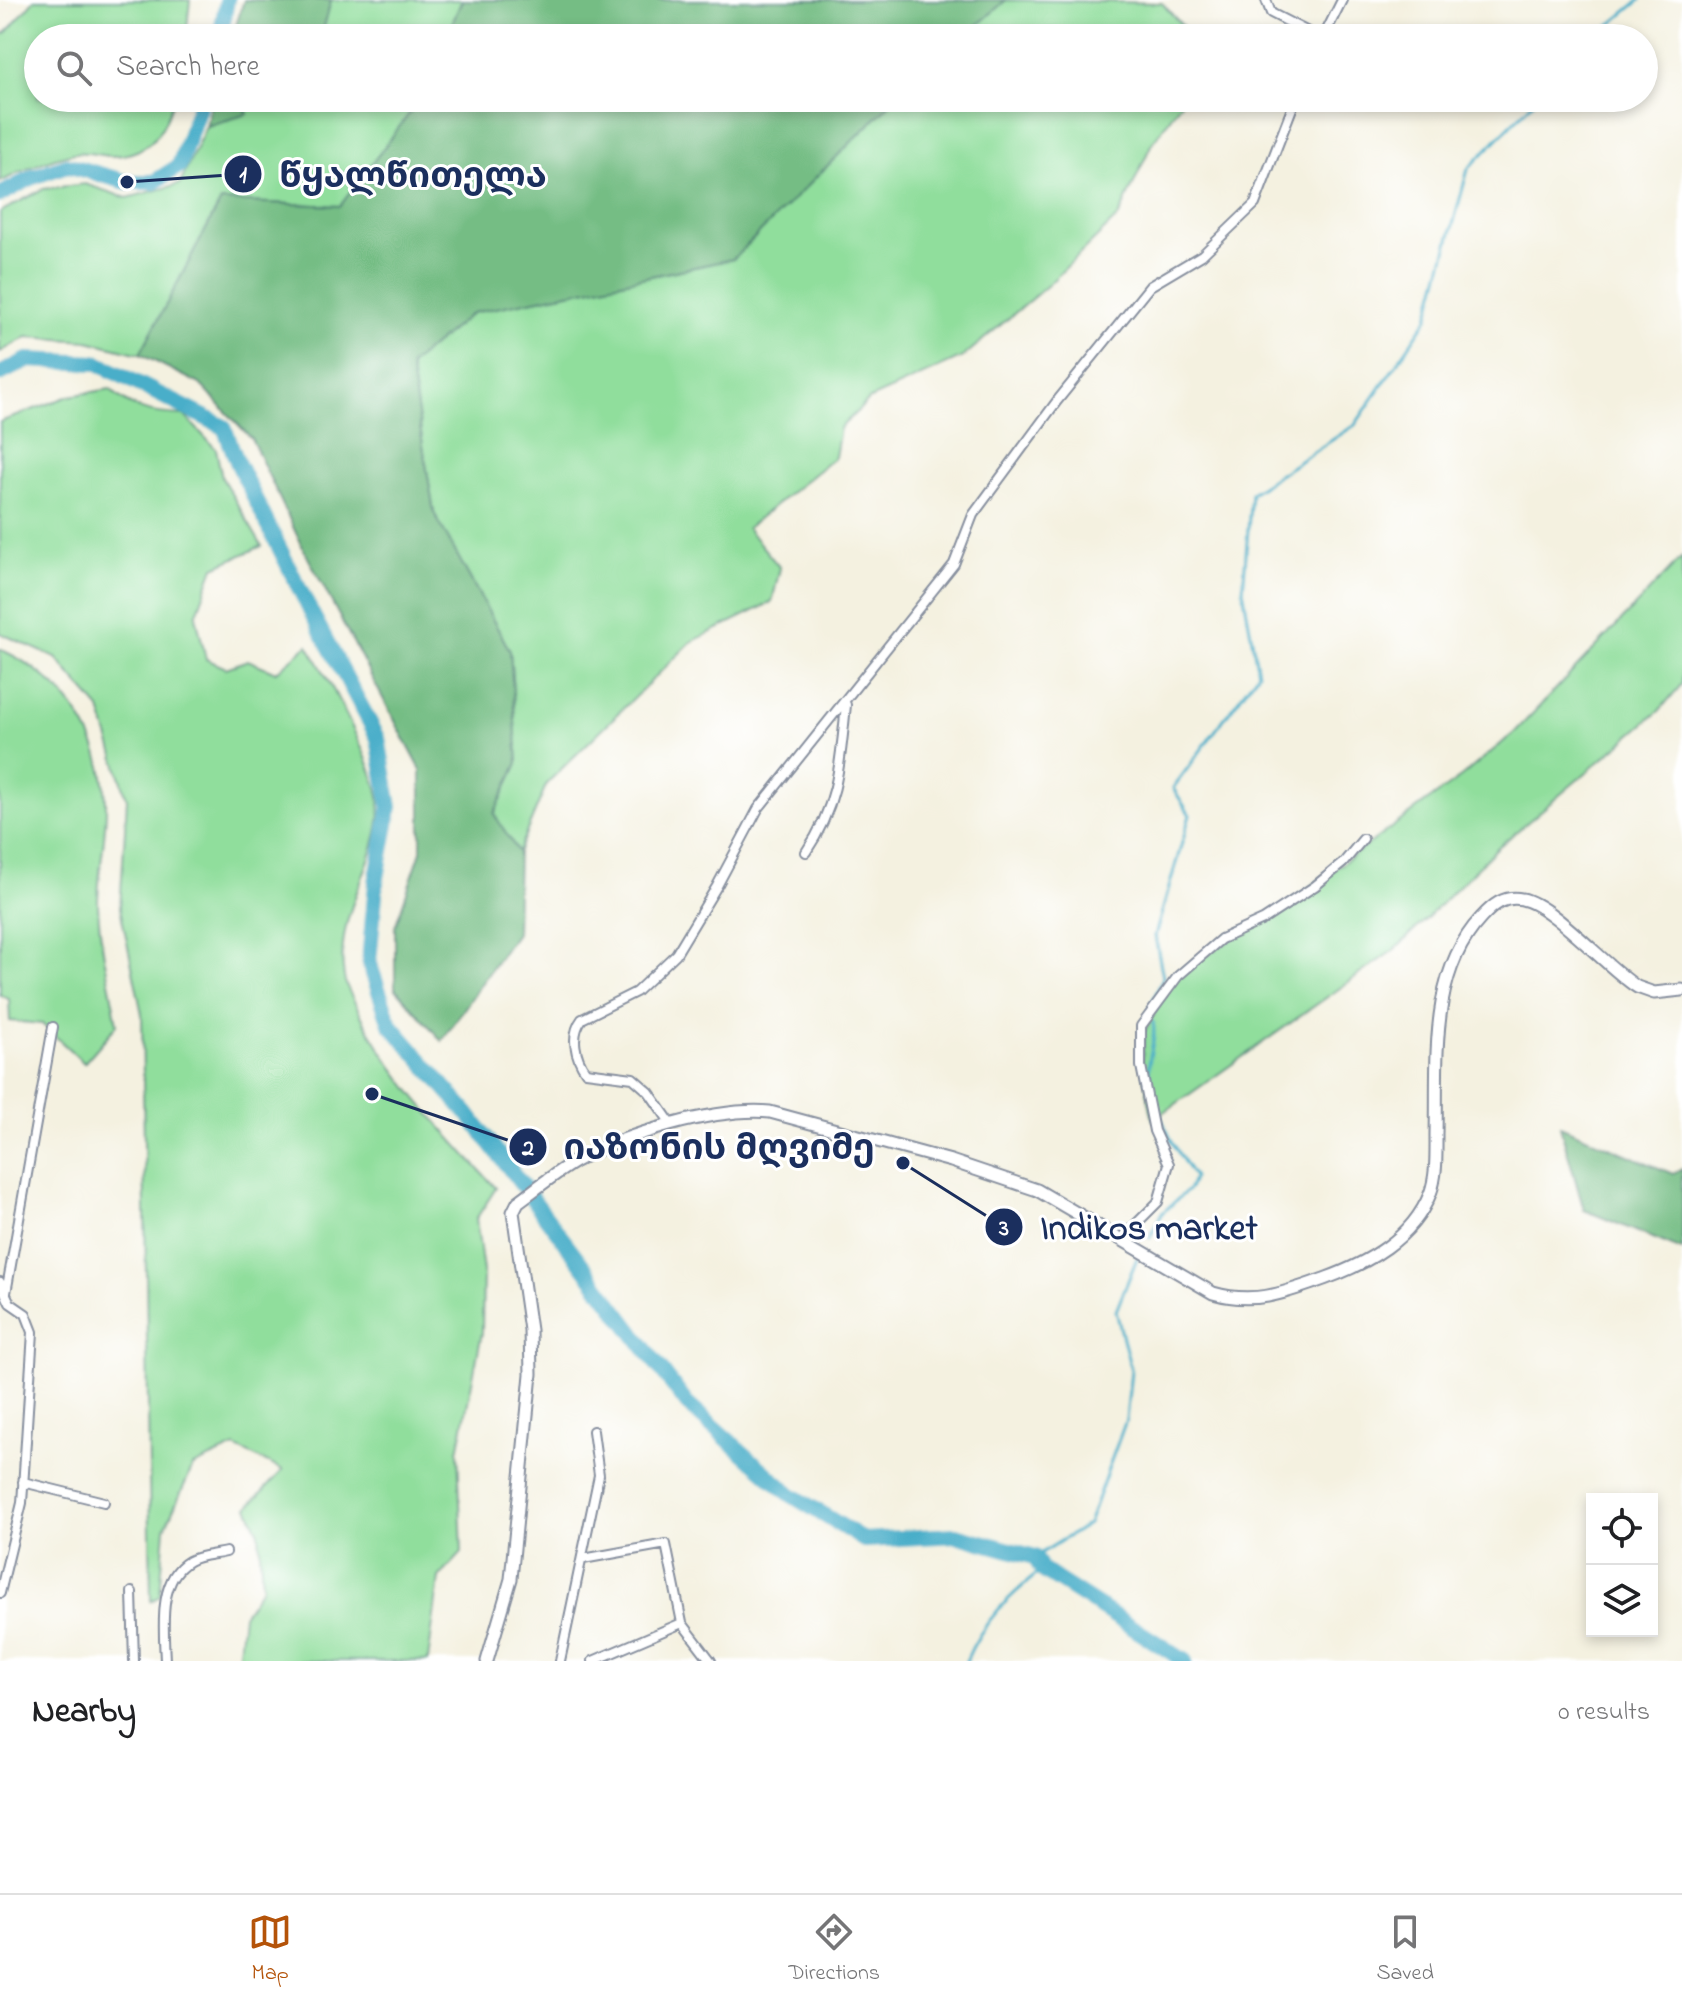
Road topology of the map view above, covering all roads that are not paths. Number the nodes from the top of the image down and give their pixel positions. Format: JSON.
{"nodes":[{"id":1,"x":1266,"y":0,"type":"edge"},
{"id":2,"x":1342,"y":0,"type":"edge"},
{"id":3,"x":1293,"y":24,"type":"edge"},
{"id":4,"x":1329,"y":24,"type":"edge"},
{"id":5,"x":1291,"y":112,"type":"edge"},
{"id":6,"x":846,"y":703,"type":"junction"},
{"id":7,"x":1363,"y":839,"type":"dead end"},
{"id":8,"x":806,"y":852,"type":"dead end"},
{"id":9,"x":1682,"y":990,"type":"edge"},
{"id":10,"x":53,"y":1027,"type":"dead end"},
{"id":11,"x":672,"y":1125,"type":"junction"},
{"id":12,"x":1121,"y":1239,"type":"junction"},
{"id":13,"x":0,"y":1282,"type":"edge"},
{"id":14,"x":6,"y":1294,"type":"junction"},
{"id":15,"x":593,"y":1431,"type":"dead end"},
{"id":16,"x":23,"y":1482,"type":"junction"},
{"id":17,"x":104,"y":1502,"type":"dead end"},
{"id":18,"x":226,"y":1552,"type":"dead end"},
{"id":19,"x":583,"y":1559,"type":"junction"},
{"id":20,"x":132,"y":1592,"type":"dead end"},
{"id":21,"x":0,"y":1593,"type":"edge"},
{"id":22,"x":682,"y":1623,"type":"junction"},
{"id":23,"x":134,"y":1661,"type":"edge"},
{"id":24,"x":165,"y":1661,"type":"edge"},
{"id":25,"x":487,"y":1661,"type":"edge"},
{"id":26,"x":560,"y":1661,"type":"edge"},
{"id":27,"x":593,"y":1661,"type":"edge"},
{"id":28,"x":711,"y":1661,"type":"edge"}],
"edges":[{"from":1,"to":3,"type":"street"},
{"from":2,"to":4,"type":"street"},
{"from":5,"to":6,"type":"street"},
{"from":6,"to":8,"type":"street"},
{"from":6,"to":11,"type":"street"},
{"from":7,"to":12,"type":"street"},
{"from":9,"to":12,"type":"main road"},
{"from":10,"to":14,"type":"street"},
{"from":11,"to":12,"type":"main road"},
{"from":11,"to":25,"type":"main road"},
{"from":13,"to":14,"type":"street"},
{"from":14,"to":16,"type":"street"},
{"from":15,"to":19,"type":"street"},
{"from":16,"to":17,"type":"street"},
{"from":16,"to":21,"type":"street"},
{"from":18,"to":24,"type":"street"},
{"from":19,"to":22,"type":"street"},
{"from":19,"to":26,"type":"street"},
{"from":20,"to":23,"type":"street"},
{"from":22,"to":27,"type":"street"},
{"from":22,"to":28,"type":"street"}]}
